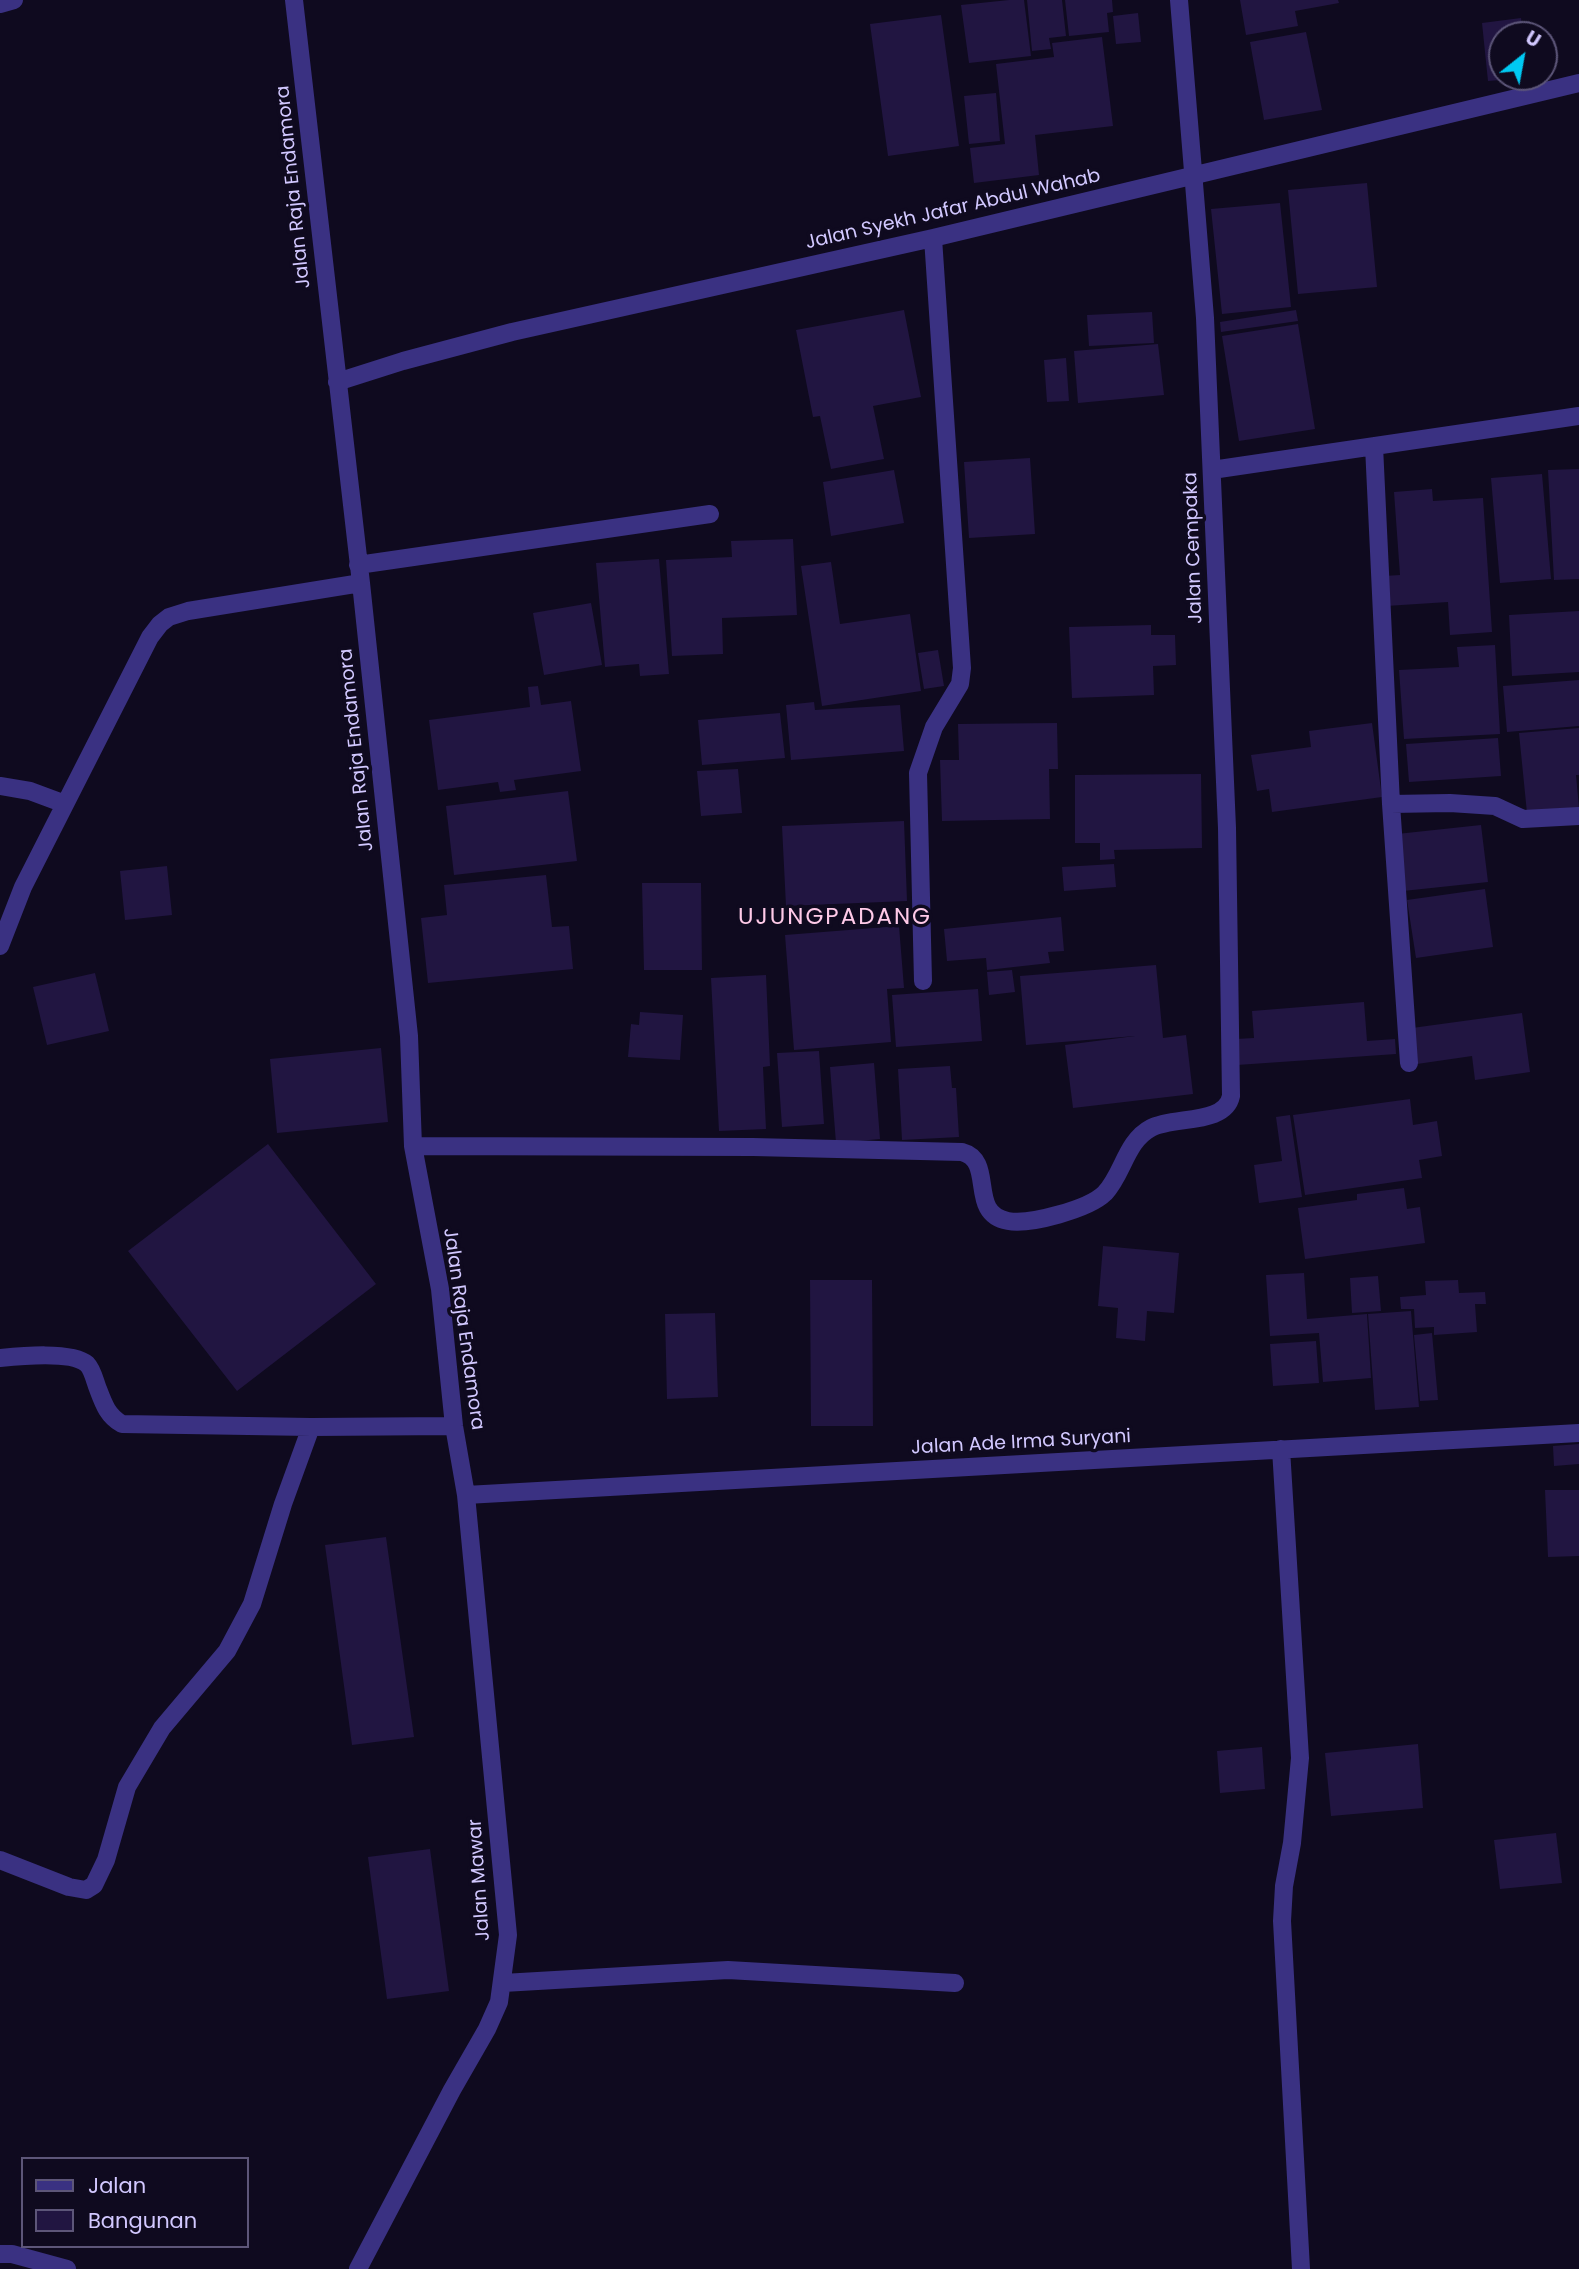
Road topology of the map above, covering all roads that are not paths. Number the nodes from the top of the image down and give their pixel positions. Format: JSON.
{"nodes":[{"id":1,"x":14,"y":0,"type":"edge"},
{"id":2,"x":295,"y":0,"type":"edge"},
{"id":3,"x":1179,"y":0,"type":"edge"},
{"id":4,"x":0,"y":4,"type":"edge"},
{"id":5,"x":1579,"y":83,"type":"edge"},
{"id":6,"x":1194,"y":174,"type":"junction"},
{"id":7,"x":933,"y":238,"type":"junction"},
{"id":8,"x":337,"y":382,"type":"junction"},
{"id":9,"x":1579,"y":416,"type":"edge"},
{"id":10,"x":1374,"y":446,"type":"junction"},
{"id":11,"x":1212,"y":470,"type":"junction"},
{"id":12,"x":710,"y":514,"type":"dead end"},
{"id":13,"x":360,"y":574,"type":"junction"},
{"id":14,"x":0,"y":786,"type":"edge"},
{"id":15,"x":65,"y":804,"type":"junction"},
{"id":16,"x":1391,"y":804,"type":"junction"},
{"id":17,"x":1579,"y":816,"type":"edge"},
{"id":18,"x":0,"y":946,"type":"edge"},
{"id":19,"x":923,"y":981,"type":"dead end"},
{"id":20,"x":1409,"y":1063,"type":"dead end"},
{"id":21,"x":413,"y":1146,"type":"junction"},
{"id":22,"x":0,"y":1358,"type":"edge"},
{"id":23,"x":454,"y":1426,"type":"junction"},
{"id":24,"x":312,"y":1427,"type":"junction"},
{"id":25,"x":1579,"y":1433,"type":"edge"},
{"id":26,"x":1281,"y":1449,"type":"junction"},
{"id":27,"x":466,"y":1495,"type":"junction"},
{"id":28,"x":0,"y":1860,"type":"edge"},
{"id":29,"x":503,"y":1983,"type":"junction"},
{"id":30,"x":955,"y":1983,"type":"dead end"},
{"id":31,"x":0,"y":2254,"type":"edge"},
{"id":32,"x":67,"y":2269,"type":"edge"},
{"id":33,"x":358,"y":2269,"type":"edge"},
{"id":34,"x":1301,"y":2269,"type":"edge"}],
"edges":[{"from":1,"to":4,"type":"street"},
{"from":2,"to":8,"type":"street","name":"Jalan Raja Endamora"},
{"from":3,"to":6,"type":"street","name":"Jalan Cempaka"},
{"from":5,"to":6,"type":"street","name":"Jalan Syekh Jafar Abdul Wahab"},
{"from":6,"to":7,"type":"street","name":"Jalan Syekh Jafar Abdul Wahab"},
{"from":6,"to":11,"type":"street","name":"Jalan Cempaka"},
{"from":7,"to":8,"type":"street","name":"Jalan Syekh Jafar Abdul Wahab"},
{"from":7,"to":19,"type":"street"},
{"from":8,"to":13,"type":"street","name":"Jalan Raja Endamora"},
{"from":9,"to":10,"type":"street"},
{"from":10,"to":11,"type":"street"},
{"from":10,"to":16,"type":"street"},
{"from":11,"to":21,"type":"street","name":"Jalan Cempaka"},
{"from":12,"to":13,"type":"street"},
{"from":13,"to":15,"type":"street"},
{"from":13,"to":21,"type":"street","name":"Jalan Raja Endamora"},
{"from":14,"to":15,"type":"street"},
{"from":15,"to":18,"type":"street"},
{"from":16,"to":17,"type":"street"},
{"from":16,"to":20,"type":"street"},
{"from":21,"to":23,"type":"street","name":"Jalan Raja Endamora"},
{"from":22,"to":24,"type":"street"},
{"from":23,"to":24,"type":"street"},
{"from":23,"to":27,"type":"street","name":"Jalan Raja Endamora"},
{"from":24,"to":28,"type":"street"},
{"from":25,"to":26,"type":"street","name":"Jalan Ade Irma Suryani"},
{"from":26,"to":27,"type":"street","name":"Jalan Ade Irma Suryani"},
{"from":26,"to":34,"type":"street"},
{"from":27,"to":29,"type":"street","name":"Jalan Mawar"},
{"from":29,"to":30,"type":"street"},
{"from":29,"to":33,"type":"street","name":"Jalan Mawar"},
{"from":31,"to":32,"type":"street"}]}
